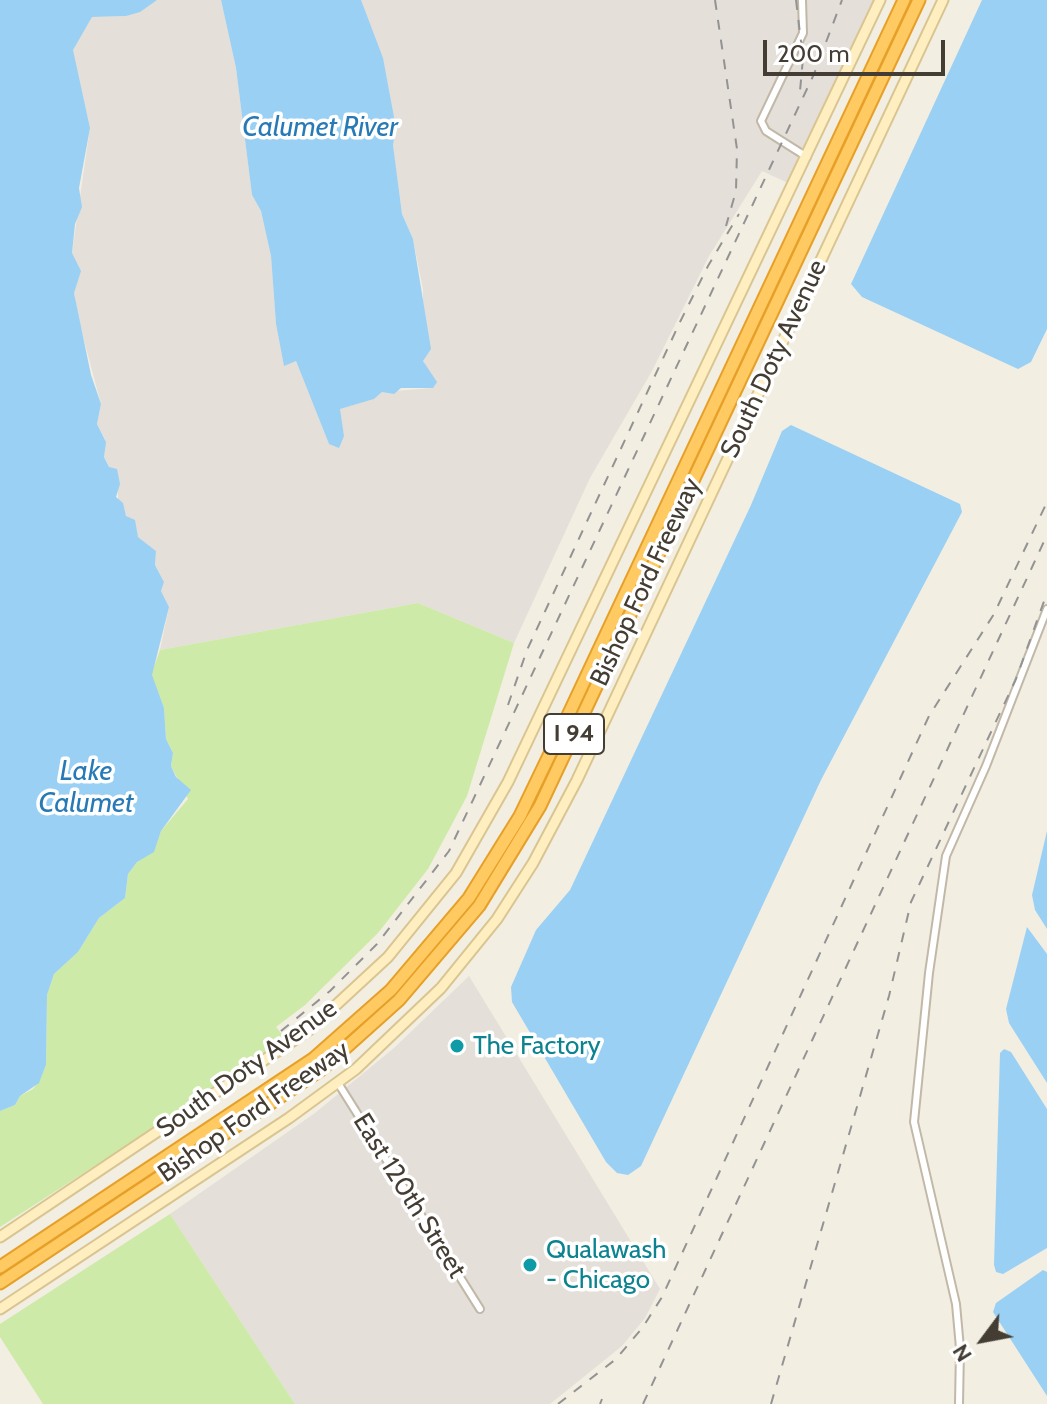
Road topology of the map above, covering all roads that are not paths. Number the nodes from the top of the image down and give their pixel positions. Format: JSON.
{"nodes":[{"id":1,"x":802,"y":0,"type":"edge"},
{"id":2,"x":880,"y":0,"type":"edge"},
{"id":3,"x":904,"y":0,"type":"edge"},
{"id":4,"x":919,"y":0,"type":"edge"},
{"id":5,"x":943,"y":0,"type":"edge"},
{"id":6,"x":807,"y":157,"type":"junction"},
{"id":7,"x":1047,"y":609,"type":"edge"},
{"id":8,"x":338,"y":1083,"type":"junction"},
{"id":9,"x":0,"y":1237,"type":"edge"},
{"id":10,"x":0,"y":1267,"type":"edge"},
{"id":11,"x":0,"y":1283,"type":"edge"},
{"id":12,"x":0,"y":1309,"type":"edge"},
{"id":13,"x":480,"y":1309,"type":"dead end"},
{"id":14,"x":959,"y":1404,"type":"edge"}],
"edges":[{"from":1,"to":6,"type":"street"},
{"from":2,"to":6,"type":"street","name":"South Doty Avenue"},
{"from":3,"to":10,"type":"highway","name":"Bishop Ford Freeway","number":"I 94"},
{"from":4,"to":11,"type":"highway","name":"Bishop Ford Freeway","number":"I 94"},
{"from":5,"to":8,"type":"street","name":"South Doty Avenue"},
{"from":6,"to":9,"type":"street","name":"South Doty Avenue"},
{"from":7,"to":14,"type":"street"},
{"from":8,"to":12,"type":"street","name":"South Doty Avenue"},
{"from":8,"to":13,"type":"street","name":"East 120th Street"}]}
